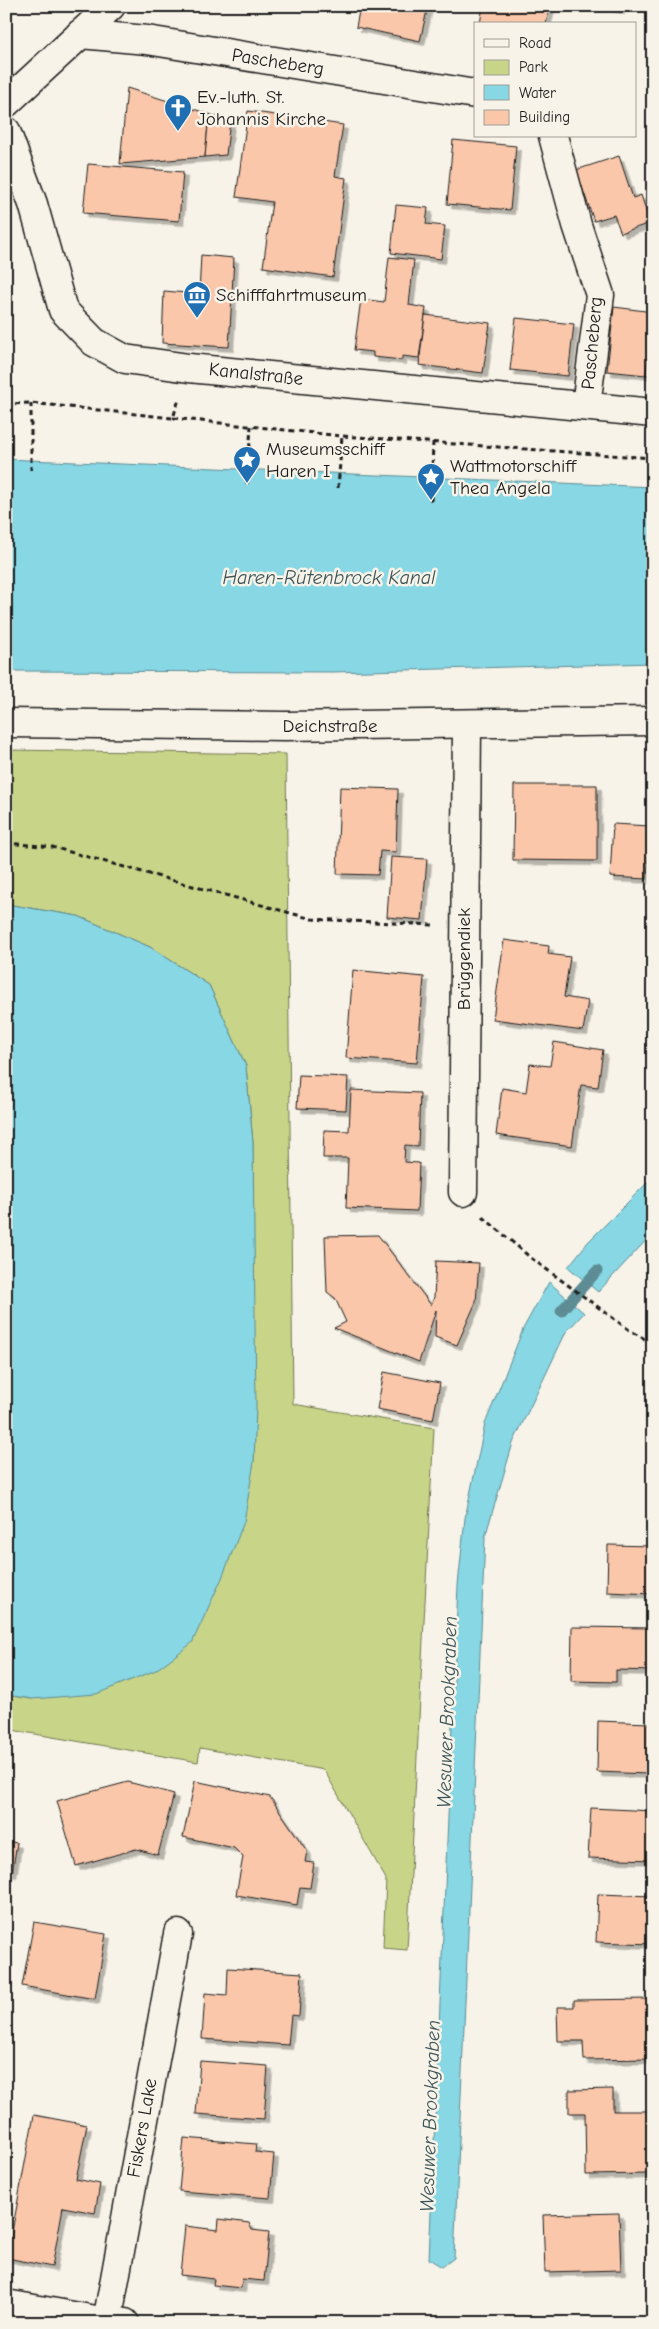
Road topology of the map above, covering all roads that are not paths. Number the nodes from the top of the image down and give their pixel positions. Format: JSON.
{"nodes":[{"id":1,"x":111,"y":6,"type":"edge"},
{"id":2,"x":80,"y":34,"type":"junction"},
{"id":3,"x":474,"y":94,"type":"edge"},
{"id":4,"x":6,"y":103,"type":"edge"},
{"id":5,"x":6,"y":131,"type":"edge"},
{"id":6,"x":554,"y":138,"type":"edge"},
{"id":7,"x":586,"y":406,"type":"junction"},
{"id":8,"x":653,"y":413,"type":"edge"},
{"id":9,"x":653,"y":721,"type":"edge"},
{"id":10,"x":6,"y":723,"type":"edge"},
{"id":11,"x":467,"y":725,"type":"junction"},
{"id":12,"x":463,"y":1192,"type":"road end"},
{"id":13,"x":178,"y":1934,"type":"dead end"},
{"id":14,"x":6,"y":2304,"type":"edge"},
{"id":15,"x":116,"y":2322,"type":"edge"}],
"edges":[{"from":1,"to":2,"type":"street"},
{"from":2,"to":3,"type":"street","name":"Pascheberg"},
{"from":2,"to":4,"type":"street"},
{"from":5,"to":7,"type":"street","name":"Kanalstraße"},
{"from":6,"to":7,"type":"street","name":"Pascheberg"},
{"from":7,"to":8,"type":"street","name":"Kanalstraße"},
{"from":9,"to":11,"type":"street","name":"Deichstraße"},
{"from":10,"to":11,"type":"street","name":"Deichstraße"},
{"from":11,"to":12,"type":"street","name":"Brüggendiek"},
{"from":13,"to":15,"type":"street","name":"Fiskers Lake"},
{"from":14,"to":15,"type":"street"}]}
